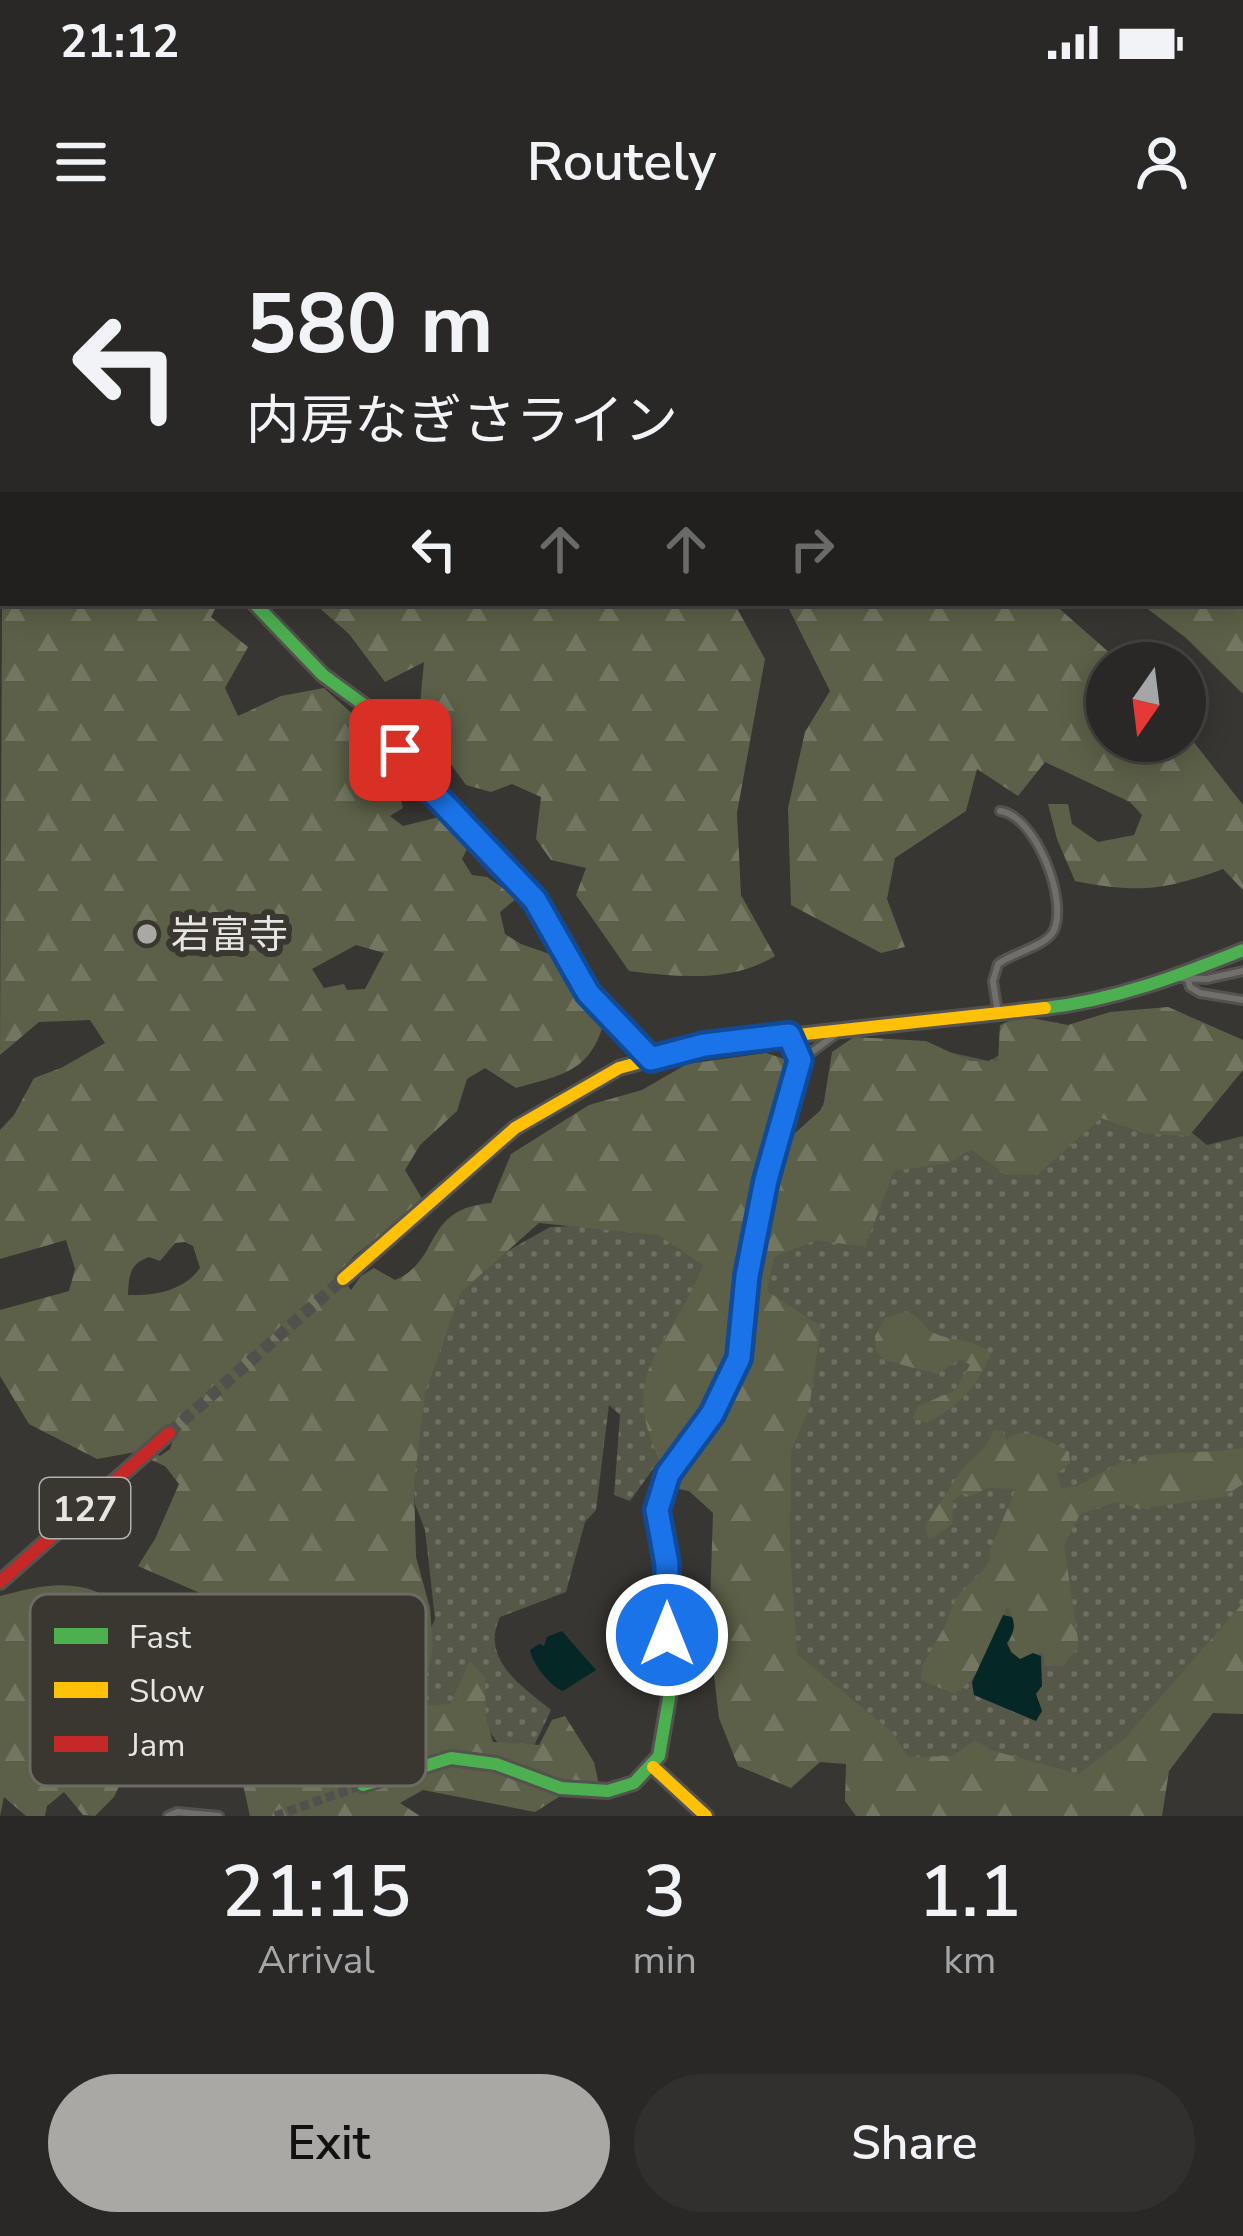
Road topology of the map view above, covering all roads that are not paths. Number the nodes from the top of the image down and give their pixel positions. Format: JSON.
{"nodes":[{"id":1,"x":257,"y":606,"type":"edge"},
{"id":2,"x":1000,"y":812,"type":"dead end"},
{"id":3,"x":1243,"y":950,"type":"edge"},
{"id":4,"x":1243,"y":971,"type":"edge"},
{"id":5,"x":1182,"y":979,"type":"junction"},
{"id":6,"x":1243,"y":1000,"type":"edge"},
{"id":7,"x":998,"y":1014,"type":"junction"},
{"id":8,"x":844,"y":1030,"type":"junction"},
{"id":9,"x":789,"y":1035,"type":"junction"},
{"id":10,"x":651,"y":1059,"type":"junction"},
{"id":11,"x":800,"y":1060,"type":"junction"},
{"id":12,"x":343,"y":1279,"type":"tunnel mouth"},
{"id":13,"x":169,"y":1433,"type":"tunnel mouth"},
{"id":14,"x":0,"y":1582,"type":"edge"},
{"id":15,"x":426,"y":1766,"type":"edge"},
{"id":16,"x":653,"y":1767,"type":"junction"},
{"id":17,"x":168,"y":1816,"type":"edge"},
{"id":18,"x":219,"y":1816,"type":"edge"},
{"id":19,"x":706,"y":1816,"type":"edge"}],
"edges":[{"from":1,"to":10,"type":"main road"},
{"from":2,"to":7,"type":"street"},
{"from":3,"to":5,"type":"main road"},
{"from":4,"to":5,"type":"street"},
{"from":5,"to":6,"type":"street"},
{"from":5,"to":7,"type":"main road"},
{"from":7,"to":8,"type":"main road"},
{"from":8,"to":9,"type":"main road"},
{"from":8,"to":11,"type":"street"},
{"from":9,"to":10,"type":"main road"},
{"from":9,"to":11,"type":"main road"},
{"from":10,"to":12,"type":"main road"},
{"from":11,"to":16,"type":"main road"},
{"from":13,"to":14,"type":"main road","number":"127"},
{"from":15,"to":16,"type":"main road"},
{"from":16,"to":19,"type":"main road"},
{"from":17,"to":18,"type":"street"}]}
